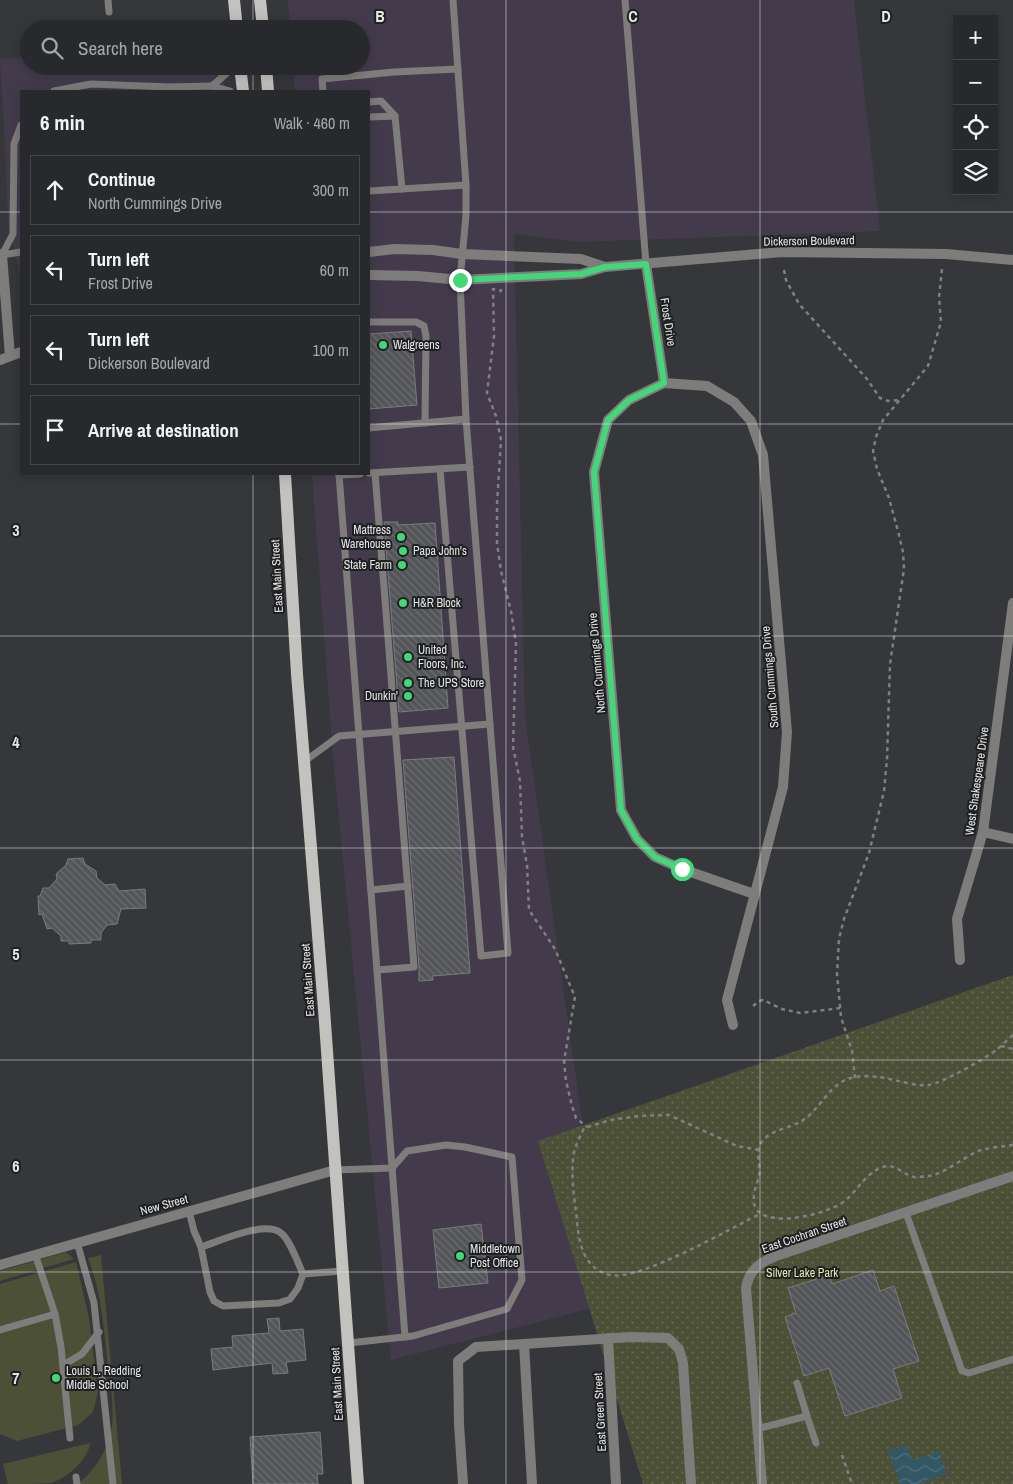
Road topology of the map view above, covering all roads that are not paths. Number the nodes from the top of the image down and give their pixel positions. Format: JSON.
{"nodes":[{"id":1,"x":108,"y":0,"type":"edge"},
{"id":2,"x":234,"y":0,"type":"edge"},
{"id":3,"x":260,"y":0,"type":"edge"},
{"id":4,"x":453,"y":0,"type":"edge"},
{"id":5,"x":625,"y":0,"type":"edge"},
{"id":6,"x":109,"y":12,"type":"dead end"},
{"id":7,"x":236,"y":20,"type":"edge"},
{"id":8,"x":262,"y":20,"type":"edge"},
{"id":9,"x":458,"y":69,"type":"junction"},
{"id":10,"x":370,"y":74,"type":"edge"},
{"id":11,"x":225,"y":75,"type":"edge"},
{"id":12,"x":241,"y":75,"type":"edge"},
{"id":13,"x":267,"y":75,"type":"edge"},
{"id":14,"x":363,"y":75,"type":"edge"},
{"id":15,"x":212,"y":86,"type":"junction"},
{"id":16,"x":171,"y":89,"type":"edge"},
{"id":17,"x":59,"y":90,"type":"edge"},
{"id":18,"x":226,"y":90,"type":"edge"},
{"id":19,"x":243,"y":90,"type":"edge"},
{"id":20,"x":268,"y":90,"type":"edge"},
{"id":21,"x":323,"y":90,"type":"edge"},
{"id":22,"x":370,"y":102,"type":"edge"},
{"id":23,"x":395,"y":116,"type":"junction"},
{"id":24,"x":370,"y":117,"type":"edge"},
{"id":25,"x":20,"y":128,"type":"edge"},
{"id":26,"x":466,"y":185,"type":"junction"},
{"id":27,"x":402,"y":189,"type":"junction"},
{"id":28,"x":370,"y":192,"type":"edge"},
{"id":29,"x":20,"y":252,"type":"edge"},
{"id":30,"x":370,"y":252,"type":"edge"},
{"id":31,"x":1,"y":254,"type":"edge"},
{"id":32,"x":462,"y":254,"type":"junction"},
{"id":33,"x":1013,"y":260,"type":"edge"},
{"id":34,"x":646,"y":264,"type":"junction"},
{"id":35,"x":605,"y":267,"type":"junction"},
{"id":36,"x":370,"y":276,"type":"edge"},
{"id":37,"x":460,"y":280,"type":"junction"},
{"id":38,"x":370,"y":322,"type":"edge"},
{"id":39,"x":20,"y":352,"type":"edge"},
{"id":40,"x":10,"y":356,"type":"junction"},
{"id":41,"x":0,"y":360,"type":"edge"},
{"id":42,"x":664,"y":383,"type":"junction"},
{"id":43,"x":466,"y":419,"type":"junction"},
{"id":44,"x":425,"y":423,"type":"junction"},
{"id":45,"x":370,"y":428,"type":"edge"},
{"id":46,"x":470,"y":467,"type":"junction"},
{"id":47,"x":440,"y":469,"type":"junction"},
{"id":48,"x":372,"y":473,"type":"edge"},
{"id":49,"x":285,"y":475,"type":"edge"},
{"id":50,"x":339,"y":475,"type":"edge"},
{"id":51,"x":1013,"y":603,"type":"edge"},
{"id":52,"x":1012,"y":630,"type":"edge"},
{"id":53,"x":490,"y":724,"type":"junction"},
{"id":54,"x":462,"y":726,"type":"junction"},
{"id":55,"x":396,"y":731,"type":"junction"},
{"id":56,"x":359,"y":734,"type":"junction"},
{"id":57,"x":305,"y":760,"type":"junction"},
{"id":58,"x":984,"y":832,"type":"junction"},
{"id":59,"x":1013,"y":839,"type":"edge"},
{"id":60,"x":408,"y":886,"type":"junction"},
{"id":61,"x":371,"y":890,"type":"junction"},
{"id":62,"x":754,"y":894,"type":"junction"},
{"id":63,"x":960,"y":960,"type":"dead end"},
{"id":64,"x":377,"y":970,"type":"junction"},
{"id":65,"x":733,"y":1025,"type":"dead end"},
{"id":66,"x":392,"y":1168,"type":"junction"},
{"id":67,"x":336,"y":1170,"type":"junction"},
{"id":68,"x":1013,"y":1176,"type":"edge"},
{"id":69,"x":189,"y":1211,"type":"junction"},
{"id":70,"x":906,"y":1213,"type":"junction"},
{"id":71,"x":77,"y":1242,"type":"junction"},
{"id":72,"x":201,"y":1247,"type":"junction"},
{"id":73,"x":34,"y":1254,"type":"junction"},
{"id":74,"x":0,"y":1265,"type":"edge"},
{"id":75,"x":342,"y":1271,"type":"junction"},
{"id":76,"x":303,"y":1274,"type":"junction"},
{"id":77,"x":54,"y":1314,"type":"junction"},
{"id":78,"x":0,"y":1330,"type":"edge"},
{"id":79,"x":99,"y":1332,"type":"junction"},
{"id":80,"x":405,"y":1337,"type":"junction"},
{"id":81,"x":608,"y":1338,"type":"junction"},
{"id":82,"x":349,"y":1343,"type":"junction"},
{"id":83,"x":524,"y":1344,"type":"junction"},
{"id":84,"x":1013,"y":1359,"type":"edge"},
{"id":85,"x":63,"y":1365,"type":"junction"},
{"id":86,"x":797,"y":1384,"type":"dead end"},
{"id":87,"x":807,"y":1416,"type":"junction"},
{"id":88,"x":757,"y":1429,"type":"junction"},
{"id":89,"x":70,"y":1438,"type":"dead end"},
{"id":90,"x":816,"y":1443,"type":"dead end"},
{"id":91,"x":113,"y":1484,"type":"edge"},
{"id":92,"x":358,"y":1484,"type":"edge"},
{"id":93,"x":463,"y":1484,"type":"edge"},
{"id":94,"x":532,"y":1484,"type":"edge"},
{"id":95,"x":616,"y":1484,"type":"edge"},
{"id":96,"x":691,"y":1484,"type":"edge"},
{"id":97,"x":762,"y":1484,"type":"edge"}],
"edges":[{"from":1,"to":6,"type":"lane"},
{"from":2,"to":7,"type":"main road"},
{"from":3,"to":8,"type":"main road"},
{"from":4,"to":9,"type":"lane"},
{"from":5,"to":34,"type":"lane"},
{"from":9,"to":10,"type":"lane"},
{"from":9,"to":26,"type":"lane"},
{"from":11,"to":15,"type":"lane"},
{"from":12,"to":19,"type":"main road"},
{"from":13,"to":20,"type":"main road"},
{"from":14,"to":21,"type":"lane"},
{"from":15,"to":16,"type":"lane"},
{"from":15,"to":18,"type":"lane"},
{"from":16,"to":17,"type":"lane"},
{"from":22,"to":23,"type":"lane"},
{"from":23,"to":24,"type":"lane"},
{"from":23,"to":27,"type":"lane"},
{"from":25,"to":31,"type":"lane"},
{"from":26,"to":27,"type":"lane"},
{"from":26,"to":32,"type":"lane"},
{"from":27,"to":28,"type":"lane"},
{"from":29,"to":31,"type":"lane"},
{"from":30,"to":32,"type":"street","name":"Dickerson Boulevard"},
{"from":31,"to":40,"type":"street"},
{"from":32,"to":35,"type":"street","name":"Dickerson Boulevard"},
{"from":32,"to":37,"type":"lane"},
{"from":33,"to":34,"type":"street","name":"Dickerson Boulevard"},
{"from":34,"to":35,"type":"street","name":"Dickerson Boulevard"},
{"from":34,"to":42,"type":"street","name":"Frost Drive"},
{"from":35,"to":37,"type":"street","name":"Dickerson Boulevard"},
{"from":36,"to":37,"type":"street","name":"Dickerson Boulevard"},
{"from":37,"to":43,"type":"lane"},
{"from":38,"to":44,"type":"lane"},
{"from":39,"to":40,"type":"street"},
{"from":40,"to":41,"type":"street"},
{"from":42,"to":62,"type":"street","name":"South Cummings Drive"},
{"from":42,"to":62,"type":"street","name":"North Cummings Drive"},
{"from":43,"to":44,"type":"lane"},
{"from":43,"to":46,"type":"lane"},
{"from":44,"to":45,"type":"lane"},
{"from":46,"to":47,"type":"lane"},
{"from":46,"to":53,"type":"lane"},
{"from":47,"to":48,"type":"lane"},
{"from":47,"to":54,"type":"lane"},
{"from":48,"to":55,"type":"lane"},
{"from":49,"to":57,"type":"main road","name":"East Main Street"},
{"from":50,"to":56,"type":"lane"},
{"from":51,"to":52,"type":"street","name":"West Shakespeare Drive"},
{"from":52,"to":58,"type":"street","name":"West Shakespeare Drive"},
{"from":53,"to":54,"type":"lane"},
{"from":53,"to":54,"type":"lane"},
{"from":54,"to":55,"type":"lane"},
{"from":55,"to":56,"type":"lane"},
{"from":55,"to":60,"type":"lane"},
{"from":56,"to":57,"type":"lane"},
{"from":56,"to":61,"type":"lane"},
{"from":57,"to":67,"type":"main road","name":"East Main Street"},
{"from":58,"to":59,"type":"street"},
{"from":58,"to":63,"type":"street","name":"West Shakespeare Drive"},
{"from":60,"to":61,"type":"lane"},
{"from":60,"to":64,"type":"lane"},
{"from":61,"to":64,"type":"lane"},
{"from":62,"to":65,"type":"street","name":"South Cummings Drive"},
{"from":64,"to":66,"type":"lane"},
{"from":66,"to":67,"type":"lane"},
{"from":66,"to":80,"type":"lane"},
{"from":66,"to":80,"type":"lane"},
{"from":67,"to":69,"type":"street","name":"New Street"},
{"from":67,"to":75,"type":"main road","name":"East Main Street"},
{"from":68,"to":70,"type":"street","name":"East Cochran Street"},
{"from":69,"to":71,"type":"street","name":"New Street"},
{"from":69,"to":72,"type":"lane"},
{"from":70,"to":84,"type":"lane"},
{"from":70,"to":88,"type":"street","name":"East Cochran Street"},
{"from":71,"to":73,"type":"street","name":"New Street"},
{"from":71,"to":79,"type":"lane"},
{"from":72,"to":76,"type":"lane"},
{"from":72,"to":76,"type":"lane"},
{"from":73,"to":74,"type":"street","name":"New Street"},
{"from":73,"to":77,"type":"lane"},
{"from":75,"to":76,"type":"lane"},
{"from":75,"to":82,"type":"main road","name":"East Main Street"},
{"from":77,"to":78,"type":"lane"},
{"from":77,"to":85,"type":"lane"},
{"from":79,"to":85,"type":"lane"},
{"from":79,"to":91,"type":"lane"},
{"from":80,"to":82,"type":"lane"},
{"from":81,"to":83,"type":"street"},
{"from":81,"to":95,"type":"street","name":"East Green Street"},
{"from":81,"to":96,"type":"street"},
{"from":82,"to":92,"type":"main road","name":"East Main Street"},
{"from":83,"to":93,"type":"street"},
{"from":83,"to":94,"type":"street"},
{"from":85,"to":89,"type":"lane"},
{"from":86,"to":87,"type":"lane"},
{"from":87,"to":88,"type":"lane"},
{"from":87,"to":90,"type":"lane"},
{"from":88,"to":97,"type":"street","name":"East Cochran Street"}]}
